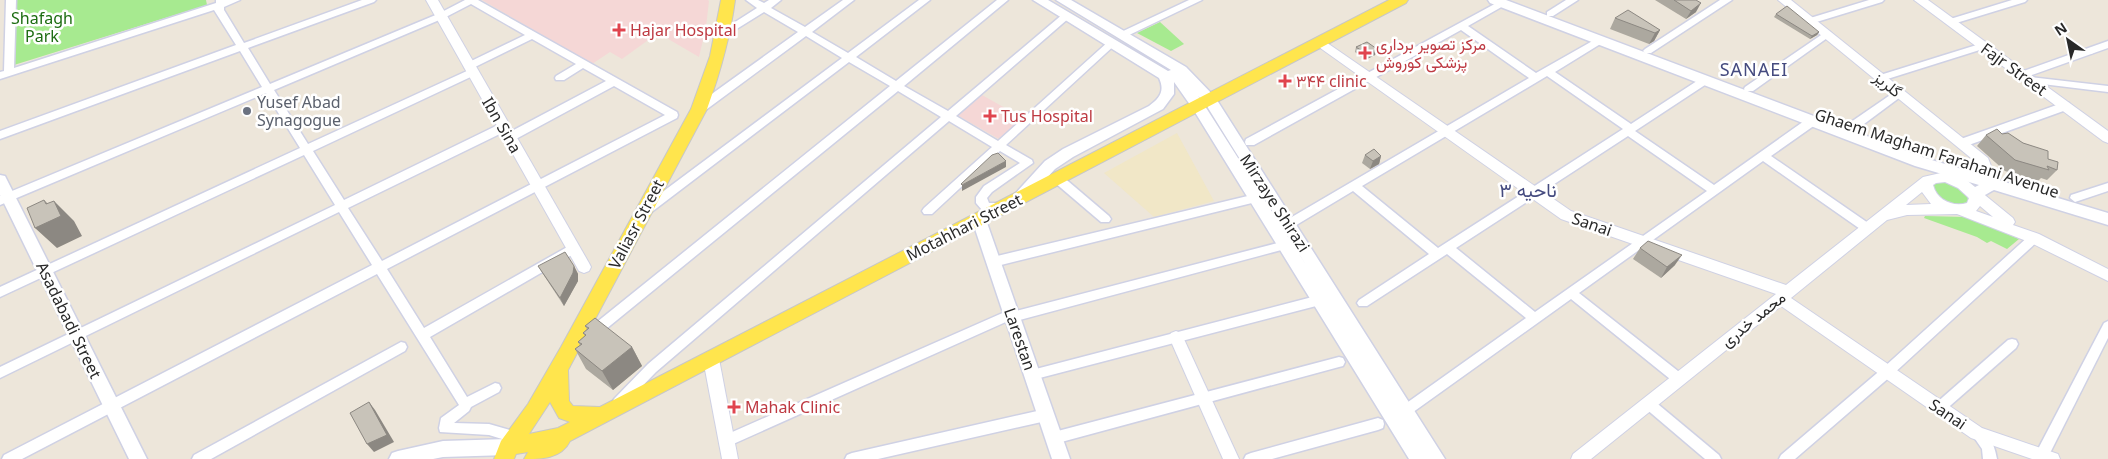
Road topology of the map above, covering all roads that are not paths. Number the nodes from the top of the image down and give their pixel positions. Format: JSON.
{"nodes":[{"id":1,"x":10,"y":0,"type":"edge"},
{"id":2,"x":234,"y":0,"type":"edge"},
{"id":3,"x":371,"y":0,"type":"edge"},
{"id":4,"x":432,"y":0,"type":"edge"},
{"id":5,"x":471,"y":0,"type":"edge"},
{"id":6,"x":728,"y":0,"type":"edge"},
{"id":7,"x":751,"y":0,"type":"edge"},
{"id":8,"x":776,"y":0,"type":"edge"},
{"id":9,"x":849,"y":0,"type":"edge"},
{"id":10,"x":925,"y":0,"type":"edge"},
{"id":11,"x":1003,"y":0,"type":"edge"},
{"id":12,"x":1039,"y":0,"type":"edge"},
{"id":13,"x":1052,"y":0,"type":"edge"},
{"id":14,"x":1062,"y":0,"type":"edge"},
{"id":15,"x":1196,"y":0,"type":"edge"},
{"id":16,"x":1401,"y":0,"type":"edge"},
{"id":17,"x":1573,"y":0,"type":"edge"},
{"id":18,"x":1727,"y":0,"type":"edge"},
{"id":19,"x":1784,"y":0,"type":"edge"},
{"id":20,"x":1879,"y":0,"type":"edge"},
{"id":21,"x":1920,"y":0,"type":"edge"},
{"id":22,"x":2022,"y":0,"type":"edge"},
{"id":23,"x":1504,"y":1,"type":"edge"},
{"id":24,"x":220,"y":2,"type":"edge"},
{"id":25,"x":765,"y":8,"type":"junction"},
{"id":26,"x":1550,"y":14,"type":"junction"},
{"id":27,"x":441,"y":16,"type":"junction"},
{"id":28,"x":1066,"y":16,"type":"junction"},
{"id":29,"x":1810,"y":21,"type":"junction"},
{"id":30,"x":1950,"y":22,"type":"junction"},
{"id":31,"x":1462,"y":26,"type":"junction"},
{"id":32,"x":805,"y":32,"type":"junction"},
{"id":33,"x":724,"y":33,"type":"junction"},
{"id":34,"x":1827,"y":34,"type":"junction"},
{"id":35,"x":532,"y":35,"type":"junction"},
{"id":36,"x":1117,"y":39,"type":"junction"},
{"id":37,"x":1599,"y":41,"type":"junction"},
{"id":38,"x":1320,"y":42,"type":"junction"},
{"id":39,"x":2108,"y":44,"type":"edge"},
{"id":40,"x":1983,"y":46,"type":"junction"},
{"id":41,"x":242,"y":47,"type":"junction"},
{"id":42,"x":1648,"y":50,"type":"junction"},
{"id":43,"x":849,"y":58,"type":"junction"},
{"id":44,"x":583,"y":64,"type":"junction"},
{"id":45,"x":471,"y":69,"type":"junction"},
{"id":46,"x":1547,"y":72,"type":"junction"},
{"id":47,"x":4,"y":74,"type":"edge"},
{"id":48,"x":1370,"y":77,"type":"junction"},
{"id":49,"x":2026,"y":77,"type":"junction"},
{"id":50,"x":560,"y":78,"type":"dead end"},
{"id":51,"x":1536,"y":78,"type":"junction"},
{"id":52,"x":1881,"y":78,"type":"junction"},
{"id":53,"x":614,"y":81,"type":"junction"},
{"id":54,"x":1704,"y":81,"type":"junction"},
{"id":55,"x":897,"y":86,"type":"junction"},
{"id":56,"x":267,"y":88,"type":"junction"},
{"id":57,"x":1749,"y":89,"type":"junction"},
{"id":58,"x":2108,"y":89,"type":"edge"},
{"id":59,"x":1899,"y":93,"type":"junction"},
{"id":60,"x":1204,"y":103,"type":"junction"},
{"id":61,"x":2065,"y":106,"type":"junction"},
{"id":62,"x":699,"y":109,"type":"junction"},
{"id":63,"x":949,"y":116,"type":"junction"},
{"id":64,"x":1811,"y":122,"type":"junction"},
{"id":65,"x":1852,"y":127,"type":"junction"},
{"id":66,"x":1630,"y":130,"type":"junction"},
{"id":67,"x":1446,"y":131,"type":"junction"},
{"id":68,"x":507,"y":132,"type":"junction"},
{"id":69,"x":0,"y":135,"type":"edge"},
{"id":70,"x":2108,"y":138,"type":"edge"},
{"id":71,"x":1250,"y":142,"type":"dead end"},
{"id":72,"x":1962,"y":143,"type":"junction"},
{"id":73,"x":1000,"y":146,"type":"junction"},
{"id":74,"x":306,"y":150,"type":"junction"},
{"id":75,"x":1763,"y":156,"type":"junction"},
{"id":76,"x":1947,"y":165,"type":"junction"},
{"id":77,"x":1058,"y":178,"type":"junction"},
{"id":78,"x":1990,"y":178,"type":"junction"},
{"id":79,"x":1931,"y":179,"type":"junction"},
{"id":80,"x":0,"y":180,"type":"edge"},
{"id":81,"x":537,"y":185,"type":"junction"},
{"id":82,"x":1354,"y":186,"type":"junction"},
{"id":83,"x":2108,"y":187,"type":"edge"},
{"id":84,"x":1715,"y":191,"type":"junction"},
{"id":85,"x":1533,"y":192,"type":"junction"},
{"id":86,"x":1974,"y":194,"type":"junction"},
{"id":87,"x":1256,"y":198,"type":"junction"},
{"id":88,"x":2075,"y":198,"type":"junction"},
{"id":89,"x":4,"y":199,"type":"edge"},
{"id":90,"x":1012,"y":202,"type":"junction"},
{"id":91,"x":341,"y":206,"type":"junction"},
{"id":92,"x":2108,"y":208,"type":"edge"},
{"id":93,"x":1956,"y":210,"type":"junction"},
{"id":94,"x":928,"y":211,"type":"dead end"},
{"id":95,"x":642,"y":214,"type":"junction"},
{"id":96,"x":1882,"y":216,"type":"junction"},
{"id":97,"x":1105,"y":219,"type":"dead end"},
{"id":98,"x":2108,"y":219,"type":"edge"},
{"id":99,"x":979,"y":220,"type":"junction"},
{"id":100,"x":1289,"y":224,"type":"junction"},
{"id":101,"x":1867,"y":228,"type":"junction"},
{"id":102,"x":2034,"y":238,"type":"junction"},
{"id":103,"x":1643,"y":242,"type":"junction"},
{"id":104,"x":1285,"y":245,"type":"junction"},
{"id":105,"x":573,"y":249,"type":"junction"},
{"id":106,"x":1442,"y":251,"type":"junction"},
{"id":107,"x":993,"y":262,"type":"junction"},
{"id":108,"x":379,"y":267,"type":"junction"},
{"id":109,"x":584,"y":267,"type":"dead end"},
{"id":110,"x":45,"y":271,"type":"junction"},
{"id":111,"x":2108,"y":275,"type":"edge"},
{"id":112,"x":0,"y":292,"type":"edge"},
{"id":113,"x":1570,"y":293,"type":"junction"},
{"id":114,"x":1784,"y":295,"type":"junction"},
{"id":115,"x":1320,"y":300,"type":"junction"},
{"id":116,"x":1363,"y":303,"type":"dead end"},
{"id":117,"x":1012,"y":315,"type":"junction"},
{"id":118,"x":1535,"y":319,"type":"junction"},
{"id":119,"x":2108,"y":326,"type":"edge"},
{"id":120,"x":77,"y":336,"type":"junction"},
{"id":121,"x":422,"y":336,"type":"junction"},
{"id":122,"x":1176,"y":337,"type":"junction"},
{"id":123,"x":2012,"y":344,"type":"dead end"},
{"id":124,"x":401,"y":347,"type":"dead end"},
{"id":125,"x":711,"y":359,"type":"junction"},
{"id":126,"x":563,"y":360,"type":"junction"},
{"id":127,"x":1339,"y":362,"type":"dead end"},
{"id":128,"x":1887,"y":372,"type":"junction"},
{"id":129,"x":0,"y":374,"type":"edge"},
{"id":130,"x":1032,"y":375,"type":"junction"},
{"id":131,"x":1679,"y":379,"type":"junction"},
{"id":132,"x":495,"y":388,"type":"dead end"},
{"id":133,"x":1204,"y":399,"type":"junction"},
{"id":134,"x":465,"y":404,"type":"junction"},
{"id":135,"x":1648,"y":404,"type":"junction"},
{"id":136,"x":112,"y":406,"type":"junction"},
{"id":137,"x":1939,"y":408,"type":"junction"},
{"id":138,"x":1405,"y":411,"type":"junction"},
{"id":139,"x":607,"y":412,"type":"junction"},
{"id":140,"x":1046,"y":415,"type":"junction"},
{"id":141,"x":1378,"y":424,"type":"dead end"},
{"id":142,"x":1977,"y":433,"type":"junction"},
{"id":143,"x":1054,"y":438,"type":"junction"},
{"id":144,"x":726,"y":441,"type":"junction"},
{"id":145,"x":517,"y":449,"type":"edge"},
{"id":146,"x":484,"y":453,"type":"edge"},
{"id":147,"x":2047,"y":457,"type":"edge"},
{"id":148,"x":9,"y":459,"type":"edge"},
{"id":149,"x":138,"y":459,"type":"edge"},
{"id":150,"x":198,"y":459,"type":"edge"},
{"id":151,"x":398,"y":459,"type":"edge"},
{"id":152,"x":730,"y":459,"type":"edge"},
{"id":153,"x":852,"y":459,"type":"edge"},
{"id":154,"x":1061,"y":459,"type":"edge"},
{"id":155,"x":1231,"y":459,"type":"edge"},
{"id":156,"x":1251,"y":459,"type":"edge"},
{"id":157,"x":1419,"y":459,"type":"edge"},
{"id":158,"x":1436,"y":459,"type":"edge"},
{"id":159,"x":1579,"y":459,"type":"edge"},
{"id":160,"x":1714,"y":459,"type":"edge"},
{"id":161,"x":1786,"y":459,"type":"edge"},
{"id":162,"x":1990,"y":459,"type":"edge"}],
"edges":[{"from":1,"to":47,"type":"street"},
{"from":2,"to":24,"type":"street"},
{"from":3,"to":41,"type":"street"},
{"from":4,"to":27,"type":"street","name":"Ibn Sina"},
{"from":5,"to":27,"type":"street"},
{"from":5,"to":35,"type":"street"},
{"from":6,"to":33,"type":"main road","name":"Valiasr Street"},
{"from":7,"to":25,"type":"street"},
{"from":8,"to":25,"type":"street"},
{"from":9,"to":32,"type":"street"},
{"from":10,"to":43,"type":"street"},
{"from":11,"to":55,"type":"street"},
{"from":12,"to":28,"type":"main road","name":"Mirzaye Shirazi"},
{"from":13,"to":60,"type":"main road","name":"Mirzaye Shirazi"},
{"from":14,"to":36,"type":"main road","name":"Mirzaye Shirazi"},
{"from":15,"to":36,"type":"street"},
{"from":16,"to":38,"type":"main road","name":"Motahhari Street"},
{"from":17,"to":26,"type":"street"},
{"from":18,"to":42,"type":"street"},
{"from":19,"to":29,"type":"street","name":"گلریز"},
{"from":20,"to":29,"type":"street"},
{"from":21,"to":30,"type":"street","name":"Fajr Street"},
{"from":22,"to":30,"type":"street"},
{"from":23,"to":26,"type":"main road","name":"Ghaem Magham Farahani Avenue"},
{"from":23,"to":31,"type":"street"},
{"from":23,"to":37,"type":"main road","name":"Ghaem Magham Farahani Avenue"},
{"from":24,"to":41,"type":"street"},
{"from":24,"to":47,"type":"street"},
{"from":25,"to":32,"type":"street"},
{"from":25,"to":33,"type":"street"},
{"from":26,"to":42,"type":"main road","name":"Ghaem Magham Farahani Avenue"},
{"from":27,"to":45,"type":"street","name":"Ibn Sina"},
{"from":27,"to":56,"type":"street"},
{"from":28,"to":36,"type":"main road","name":"Mirzaye Shirazi"},
{"from":28,"to":63,"type":"street"},
{"from":29,"to":34,"type":"street","name":"گلریز"},
{"from":30,"to":40,"type":"street","name":"Fajr Street"},
{"from":31,"to":48,"type":"street"},
{"from":31,"to":51,"type":"street"},
{"from":32,"to":43,"type":"street"},
{"from":32,"to":62,"type":"street"},
{"from":33,"to":62,"type":"main road","name":"Valiasr Street"},
{"from":34,"to":52,"type":"street","name":"گلریز"},
{"from":34,"to":57,"type":"street"},
{"from":35,"to":44,"type":"street"},
{"from":35,"to":45,"type":"street"},
{"from":36,"to":60,"type":"main road","name":"Mirzaye Shirazi"},
{"from":36,"to":73,"type":"street"},
{"from":36,"to":90,"type":"main road","name":"Mirzaye Shirazi"},
{"from":37,"to":46,"type":"street"},
{"from":37,"to":54,"type":"main road","name":"Ghaem Magham Farahani Avenue"},
{"from":38,"to":48,"type":"street","name":"Sanai"},
{"from":38,"to":60,"type":"main road","name":"Motahhari Street"},
{"from":39,"to":49,"type":"street"},
{"from":40,"to":49,"type":"street","name":"Fajr Street"},
{"from":40,"to":52,"type":"street"},
{"from":41,"to":56,"type":"street"},
{"from":41,"to":69,"type":"street"},
{"from":42,"to":57,"type":"main road","name":"Ghaem Magham Farahani Avenue"},
{"from":43,"to":55,"type":"street"},
{"from":43,"to":95,"type":"street"},
{"from":44,"to":50,"type":"street"},
{"from":44,"to":53,"type":"street"},
{"from":45,"to":68,"type":"street","name":"Ibn Sina"},
{"from":45,"to":74,"type":"street"},
{"from":46,"to":51,"type":"street"},
{"from":46,"to":66,"type":"street"},
{"from":48,"to":67,"type":"street","name":"Sanai"},
{"from":48,"to":71,"type":"street"},
{"from":49,"to":58,"type":"street"},
{"from":49,"to":61,"type":"street","name":"Fajr Street"},
{"from":51,"to":67,"type":"street"},
{"from":52,"to":59,"type":"street","name":"گلریز"},
{"from":53,"to":68,"type":"street"},
{"from":53,"to":81,"type":"street"},
{"from":54,"to":64,"type":"main road","name":"Ghaem Magham Farahani Avenue"},
{"from":54,"to":66,"type":"street"},
{"from":55,"to":63,"type":"street"},
{"from":55,"to":126,"type":"street"},
{"from":56,"to":74,"type":"street"},
{"from":56,"to":89,"type":"street"},
{"from":57,"to":65,"type":"main road","name":"Ghaem Magham Farahani Avenue"},
{"from":59,"to":65,"type":"street"},
{"from":59,"to":72,"type":"street","name":"گلریز"},
{"from":60,"to":77,"type":"main road","name":"Motahhari Street"},
{"from":60,"to":87,"type":"main road","name":"Mirzaye Shirazi"},
{"from":60,"to":100,"type":"main road","name":"Mirzaye Shirazi"},
{"from":61,"to":70,"type":"street","name":"Fajr Street"},
{"from":61,"to":72,"type":"street"},
{"from":62,"to":95,"type":"main road","name":"Valiasr Street"},
{"from":63,"to":73,"type":"street"},
{"from":63,"to":139,"type":"street"},
{"from":64,"to":75,"type":"street"},
{"from":64,"to":76,"type":"main road","name":"Ghaem Magham Farahani Avenue"},
{"from":65,"to":76,"type":"main road","name":"Ghaem Magham Farahani Avenue"},
{"from":66,"to":84,"type":"street"},
{"from":66,"to":85,"type":"street"},
{"from":67,"to":82,"type":"street"},
{"from":67,"to":85,"type":"street","name":"Sanai"},
{"from":68,"to":81,"type":"street","name":"Ibn Sina"},
{"from":68,"to":91,"type":"street"},
{"from":72,"to":78,"type":"street","name":"گلریز"},
{"from":73,"to":90,"type":"street"},
{"from":73,"to":94,"type":"street"},
{"from":74,"to":91,"type":"street"},
{"from":74,"to":110,"type":"street"},
{"from":75,"to":84,"type":"street"},
{"from":75,"to":101,"type":"street"},
{"from":76,"to":78,"type":"main road","name":"Ghaem Magham Farahani Avenue"},
{"from":76,"to":79,"type":"street","name":"محمد خدری"},
{"from":77,"to":90,"type":"main road","name":"Motahhari Street"},
{"from":77,"to":97,"type":"street"},
{"from":78,"to":86,"type":"main road"},
{"from":78,"to":88,"type":"main road","name":"Ghaem Magham Farahani Avenue"},
{"from":78,"to":98,"type":"main road","name":"Ghaem Magham Farahani Avenue"},
{"from":79,"to":86,"type":"street"},
{"from":79,"to":93,"type":"street"},
{"from":79,"to":96,"type":"street","name":"محمد خدری"},
{"from":80,"to":89,"type":"main road","name":"Asadabadi Street"},
{"from":81,"to":105,"type":"street","name":"Ibn Sina"},
{"from":81,"to":108,"type":"street"},
{"from":82,"to":100,"type":"street"},
{"from":82,"to":106,"type":"street"},
{"from":83,"to":88,"type":"street"},
{"from":84,"to":103,"type":"street"},
{"from":85,"to":103,"type":"street","name":"Sanai"},
{"from":85,"to":106,"type":"street"},
{"from":86,"to":93,"type":"street"},
{"from":86,"to":102,"type":"street"},
{"from":87,"to":104,"type":"main road","name":"Mirzaye Shirazi"},
{"from":87,"to":107,"type":"street"},
{"from":88,"to":92,"type":"main road","name":"Ghaem Magham Farahani Avenue"},
{"from":89,"to":110,"type":"main road","name":"Asadabadi Street"},
{"from":90,"to":99,"type":"main road","name":"Motahhari Street"},
{"from":91,"to":108,"type":"street"},
{"from":91,"to":120,"type":"street"},
{"from":93,"to":96,"type":"street"},
{"from":93,"to":102,"type":"street"},
{"from":95,"to":126,"type":"main road","name":"Valiasr Street"},
{"from":96,"to":101,"type":"street","name":"محمد خدری"},
{"from":99,"to":107,"type":"main road","name":"Larestan"},
{"from":99,"to":125,"type":"main road","name":"Motahhari Street"},
{"from":100,"to":138,"type":"main road","name":"Mirzaye Shirazi"},
{"from":101,"to":114,"type":"street","name":"محمد خدری"},
{"from":102,"to":111,"type":"street"},
{"from":102,"to":128,"type":"street"},
{"from":103,"to":113,"type":"street"},
{"from":103,"to":114,"type":"street","name":"Sanai"},
{"from":104,"to":115,"type":"main road","name":"Mirzaye Shirazi"},
{"from":104,"to":117,"type":"street"},
{"from":105,"to":109,"type":"street","name":"Ibn Sina"},
{"from":105,"to":121,"type":"street"},
{"from":106,"to":116,"type":"street"},
{"from":106,"to":118,"type":"street"},
{"from":107,"to":117,"type":"main road","name":"Larestan"},
{"from":108,"to":121,"type":"street"},
{"from":108,"to":136,"type":"street"},
{"from":110,"to":112,"type":"street"},
{"from":110,"to":120,"type":"main road","name":"Asadabadi Street"},
{"from":113,"to":118,"type":"street"},
{"from":113,"to":131,"type":"street"},
{"from":114,"to":128,"type":"street","name":"Sanai"},
{"from":114,"to":131,"type":"street","name":"محمد خدری"},
{"from":115,"to":122,"type":"street"},
{"from":115,"to":157,"type":"main road","name":"Mirzaye Shirazi"},
{"from":117,"to":130,"type":"main road","name":"Larestan"},
{"from":117,"to":144,"type":"street"},
{"from":118,"to":138,"type":"street"},
{"from":119,"to":147,"type":"street"},
{"from":120,"to":129,"type":"street"},
{"from":120,"to":136,"type":"main road","name":"Asadabadi Street"},
{"from":121,"to":134,"type":"street"},
{"from":122,"to":130,"type":"street"},
{"from":122,"to":133,"type":"street"},
{"from":123,"to":137,"type":"street"},
{"from":124,"to":150,"type":"street"},
{"from":125,"to":139,"type":"main road","name":"Motahhari Street"},
{"from":125,"to":144,"type":"street"},
{"from":126,"to":139,"type":"main road"},
{"from":126,"to":145,"type":"main road","name":"Valiasr Street"},
{"from":127,"to":133,"type":"street"},
{"from":128,"to":137,"type":"street","name":"Sanai"},
{"from":128,"to":161,"type":"street"},
{"from":130,"to":140,"type":"main road","name":"Larestan"},
{"from":131,"to":135,"type":"street","name":"محمد خدری"},
{"from":132,"to":134,"type":"street"},
{"from":133,"to":143,"type":"street"},
{"from":133,"to":155,"type":"street"},
{"from":134,"to":145,"type":"street"},
{"from":135,"to":159,"type":"street","name":"محمد خدری"},
{"from":135,"to":160,"type":"street"},
{"from":136,"to":148,"type":"street"},
{"from":136,"to":149,"type":"main road","name":"Asadabadi Street"},
{"from":137,"to":142,"type":"street","name":"Sanai"},
{"from":138,"to":158,"type":"main road","name":"Mirzaye Shirazi"},
{"from":139,"to":145,"type":"main road","name":"Motahhari Street"},
{"from":140,"to":143,"type":"main road","name":"Larestan"},
{"from":140,"to":153,"type":"street"},
{"from":141,"to":156,"type":"street"},
{"from":142,"to":147,"type":"street","name":"Sanai"},
{"from":142,"to":162,"type":"street"},
{"from":143,"to":154,"type":"main road","name":"Larestan"},
{"from":144,"to":152,"type":"street"},
{"from":145,"to":146,"type":"main road"},
{"from":146,"to":151,"type":"main road"}]}
